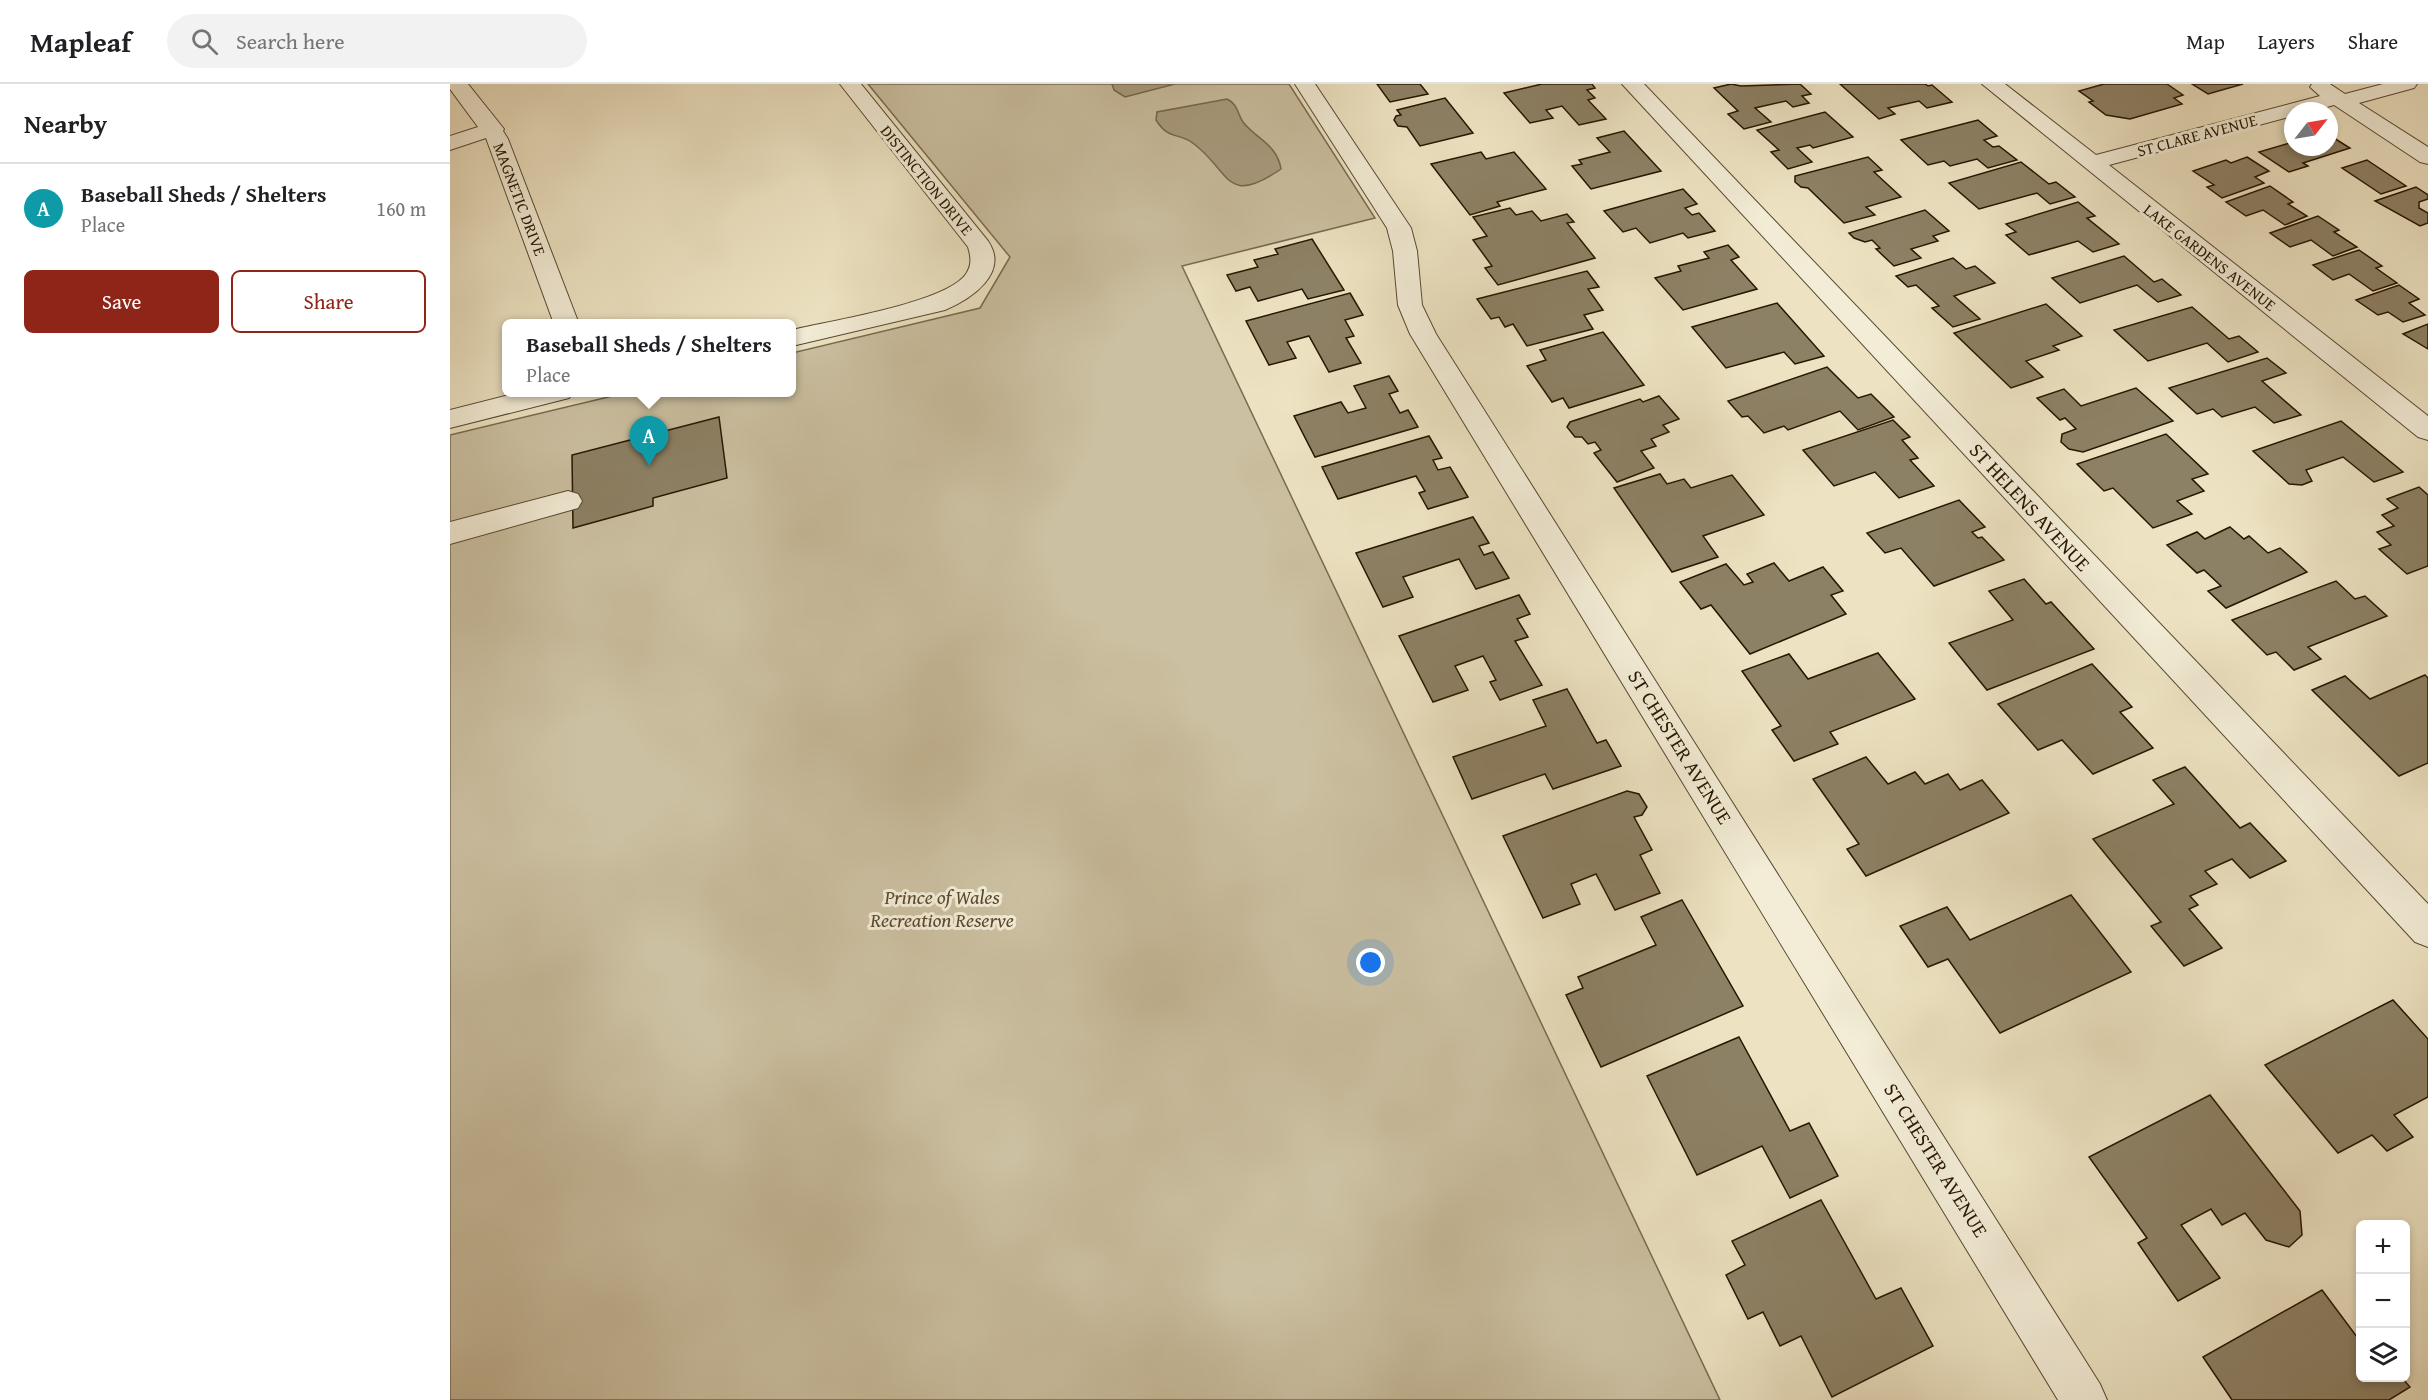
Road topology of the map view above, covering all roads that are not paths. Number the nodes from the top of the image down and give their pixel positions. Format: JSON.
{"nodes":[{"id":1,"x":457,"y":84,"type":"edge"},
{"id":2,"x":850,"y":84,"type":"edge"},
{"id":3,"x":1305,"y":84,"type":"edge"},
{"id":4,"x":1632,"y":84,"type":"edge"},
{"id":5,"x":1992,"y":84,"type":"edge"},
{"id":6,"x":2316,"y":84,"type":"edge"},
{"id":7,"x":2408,"y":84,"type":"edge"},
{"id":8,"x":2340,"y":100,"type":"junction"},
{"id":9,"x":492,"y":129,"type":"junction"},
{"id":10,"x":450,"y":143,"type":"edge"},
{"id":11,"x":2428,"y":157,"type":"edge"},
{"id":12,"x":2092,"y":163,"type":"junction"},
{"id":13,"x":565,"y":319,"type":"edge"},
{"id":14,"x":796,"y":337,"type":"edge"},
{"id":15,"x":543,"y":397,"type":"edge"},
{"id":16,"x":450,"y":419,"type":"edge"},
{"id":17,"x":2428,"y":430,"type":"edge"},
{"id":18,"x":568,"y":501,"type":"dead end"},
{"id":19,"x":450,"y":533,"type":"edge"},
{"id":20,"x":2426,"y":923,"type":"edge"},
{"id":21,"x":2084,"y":1400,"type":"edge"}],
"edges":[{"from":1,"to":9,"type":"street","name":"MAGNETIC DRIVE"},
{"from":2,"to":14,"type":"street","name":"DISTINCTION DRIVE"},
{"from":3,"to":21,"type":"street","name":"ST CHESTER AVENUE"},
{"from":4,"to":20,"type":"street","name":"ST HELENS AVENUE"},
{"from":5,"to":12,"type":"street","name":"LAKE GARDENS AVENUE"},
{"from":6,"to":8,"type":"street"},
{"from":7,"to":8,"type":"street","name":"ST CLARE AVENUE"},
{"from":8,"to":11,"type":"street"},
{"from":8,"to":12,"type":"street","name":"ST CLARE AVENUE"},
{"from":9,"to":10,"type":"street"},
{"from":9,"to":13,"type":"street","name":"MAGNETIC DRIVE"},
{"from":12,"to":17,"type":"street","name":"LAKE GARDENS AVENUE"},
{"from":15,"to":16,"type":"street"},
{"from":18,"to":19,"type":"street"}]}
